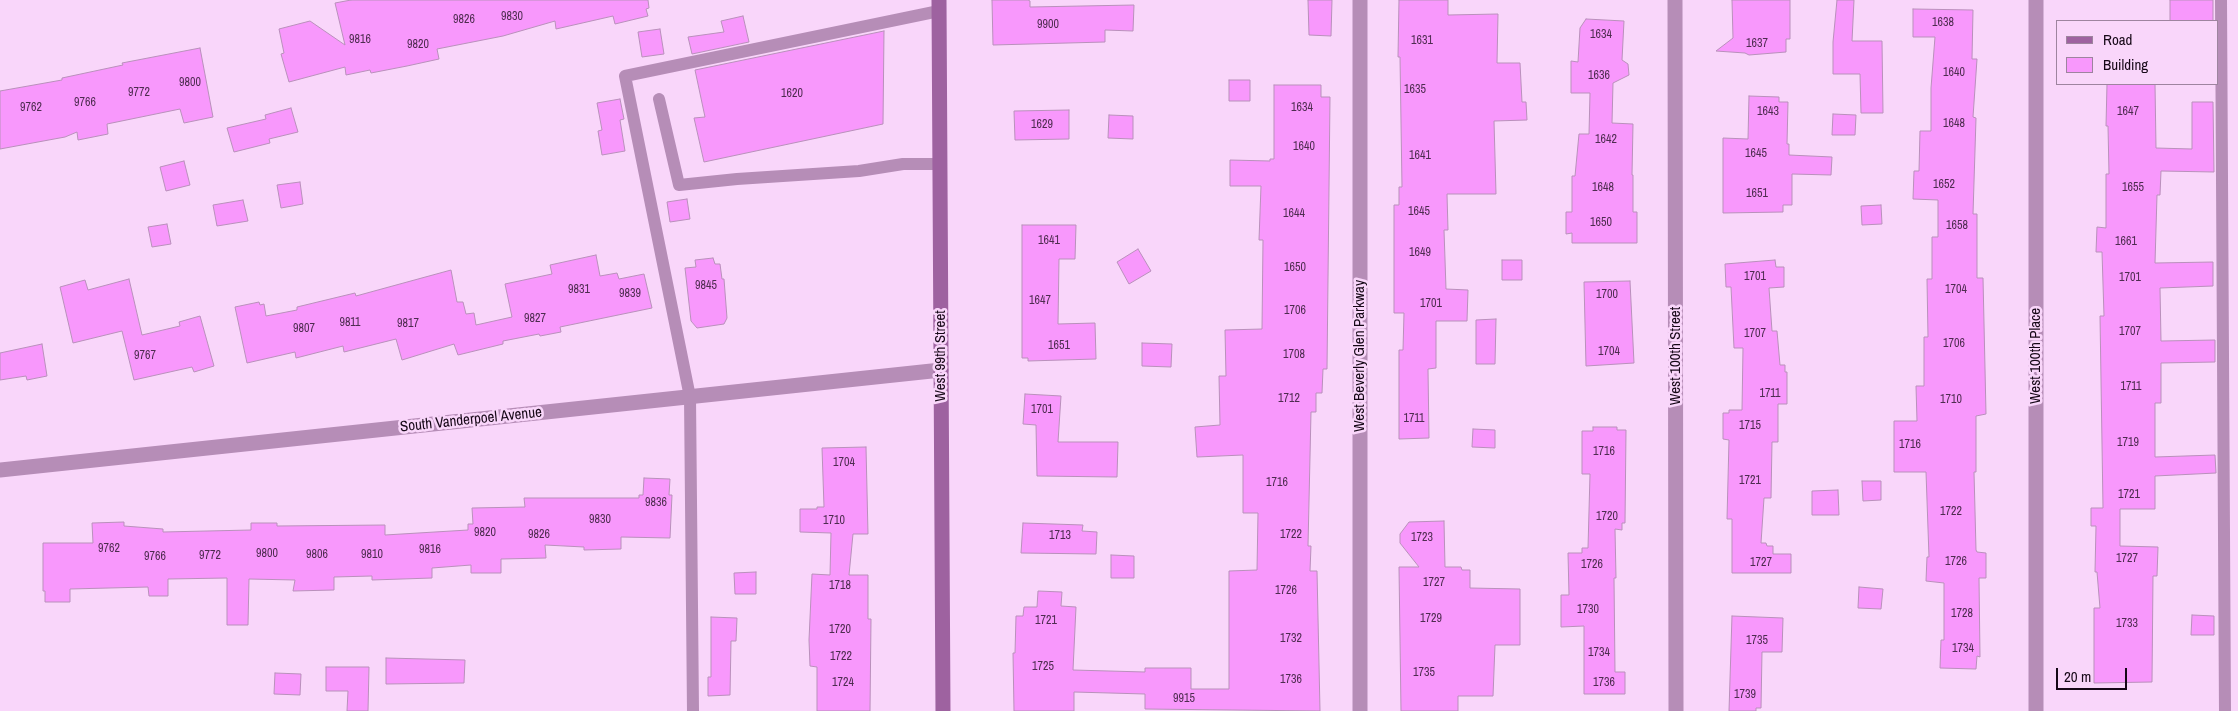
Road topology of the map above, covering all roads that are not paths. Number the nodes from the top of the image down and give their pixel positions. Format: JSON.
{"nodes":[{"id":1,"x":1360,"y":0,"type":"edge"},
{"id":2,"x":1675,"y":0,"type":"edge"},
{"id":3,"x":2036,"y":0,"type":"edge"},
{"id":4,"x":2222,"y":0,"type":"edge"},
{"id":5,"x":939,"y":6,"type":"edge"},
{"id":6,"x":659,"y":99,"type":"dead end"},
{"id":7,"x":940,"y":164,"type":"junction"},
{"id":8,"x":941,"y":370,"type":"junction"},
{"id":9,"x":690,"y":397,"type":"junction"},
{"id":10,"x":0,"y":470,"type":"edge"},
{"id":11,"x":693,"y":711,"type":"edge"},
{"id":12,"x":943,"y":711,"type":"edge"},
{"id":13,"x":1360,"y":711,"type":"edge"},
{"id":14,"x":1676,"y":711,"type":"edge"},
{"id":15,"x":2036,"y":711,"type":"edge"},
{"id":16,"x":2225,"y":711,"type":"edge"}],
"edges":[{"from":1,"to":13,"type":"street","name":"West Beverly Glen Parkway"},
{"from":2,"to":14,"type":"street","name":"West 100th Street"},
{"from":3,"to":15,"type":"street","name":"West 100th Place"},
{"from":4,"to":16,"type":"lane"},
{"from":5,"to":7,"type":"street","name":"West 99th Street"},
{"from":5,"to":9,"type":"lane"},
{"from":6,"to":7,"type":"lane"},
{"from":7,"to":8,"type":"street","name":"West 99th Street"},
{"from":8,"to":9,"type":"street","name":"South Vanderpoel Avenue"},
{"from":8,"to":12,"type":"street","name":"West 99th Street"},
{"from":9,"to":10,"type":"street","name":"South Vanderpoel Avenue"},
{"from":9,"to":11,"type":"lane"}]}
